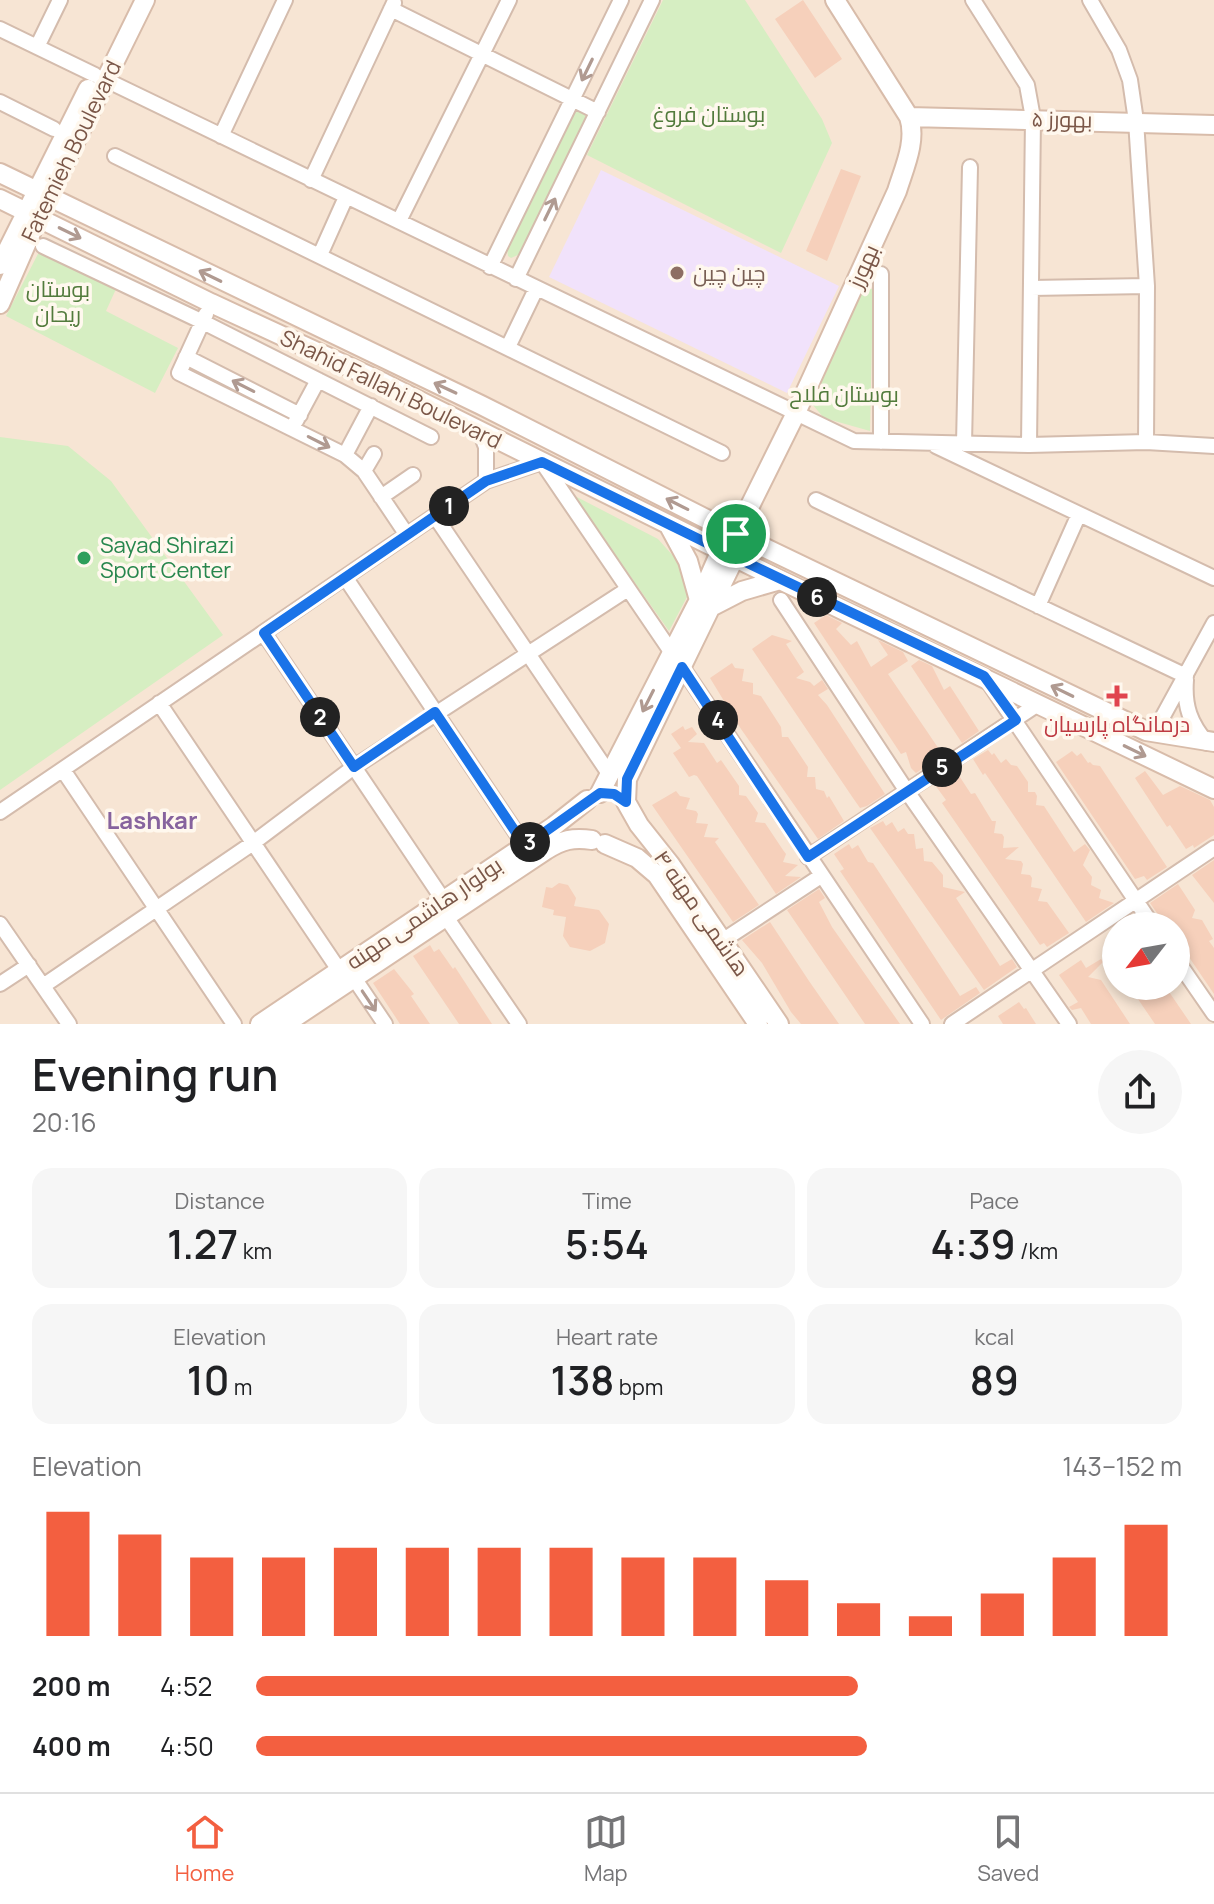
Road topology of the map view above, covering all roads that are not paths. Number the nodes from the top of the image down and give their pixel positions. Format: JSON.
{"nodes":[{"id":1,"x":60,"y":0,"type":"edge"},
{"id":2,"x":131,"y":0,"type":"edge"},
{"id":3,"x":145,"y":0,"type":"edge"},
{"id":4,"x":285,"y":0,"type":"edge"},
{"id":5,"x":509,"y":0,"type":"edge"},
{"id":6,"x":621,"y":0,"type":"edge"},
{"id":7,"x":652,"y":0,"type":"edge"},
{"id":8,"x":835,"y":0,"type":"edge"},
{"id":9,"x":973,"y":0,"type":"edge"},
{"id":10,"x":1090,"y":0,"type":"edge"},
{"id":11,"x":393,"y":4,"type":"edge"},
{"id":12,"x":0,"y":29,"type":"edge"},
{"id":13,"x":37,"y":47,"type":"junction"},
{"id":14,"x":481,"y":54,"type":"junction"},
{"id":15,"x":100,"y":78,"type":"junction"},
{"id":16,"x":573,"y":99,"type":"junction"},
{"id":17,"x":0,"y":102,"type":"edge"},
{"id":18,"x":598,"y":112,"type":"junction"},
{"id":19,"x":909,"y":117,"type":"junction"},
{"id":20,"x":1033,"y":118,"type":"junction"},
{"id":21,"x":1136,"y":121,"type":"junction"},
{"id":22,"x":1214,"y":125,"type":"edge"},
{"id":23,"x":54,"y":129,"type":"dead end"},
{"id":24,"x":221,"y":136,"type":"junction"},
{"id":25,"x":115,"y":156,"type":"dead end"},
{"id":26,"x":970,"y":167,"type":"dead end"},
{"id":27,"x":0,"y":173,"type":"edge"},
{"id":28,"x":311,"y":180,"type":"junction"},
{"id":29,"x":42,"y":193,"type":"junction"},
{"id":30,"x":346,"y":197,"type":"junction"},
{"id":31,"x":0,"y":199,"type":"edge"},
{"id":32,"x":32,"y":214,"type":"junction"},
{"id":33,"x":399,"y":221,"type":"junction"},
{"id":34,"x":43,"y":246,"type":"dead end"},
{"id":35,"x":320,"y":255,"type":"junction"},
{"id":36,"x":0,"y":265,"type":"edge"},
{"id":37,"x":490,"y":267,"type":"junction"},
{"id":38,"x":881,"y":274,"type":"dead end"},
{"id":39,"x":516,"y":279,"type":"junction"},
{"id":40,"x":1147,"y":286,"type":"junction"},
{"id":41,"x":1031,"y":288,"type":"junction"},
{"id":42,"x":536,"y":289,"type":"junction"},
{"id":43,"x":211,"y":303,"type":"junction"},
{"id":44,"x":0,"y":304,"type":"edge"},
{"id":45,"x":203,"y":322,"type":"junction"},
{"id":46,"x":508,"y":347,"type":"junction"},
{"id":47,"x":186,"y":357,"type":"junction"},
{"id":48,"x":318,"y":380,"type":"junction"},
{"id":49,"x":371,"y":406,"type":"junction"},
{"id":50,"x":300,"y":415,"type":"junction"},
{"id":51,"x":795,"y":415,"type":"junction"},
{"id":52,"x":292,"y":428,"type":"junction"},
{"id":53,"x":480,"y":432,"type":"junction"},
{"id":54,"x":431,"y":437,"type":"dead end"},
{"id":55,"x":881,"y":442,"type":"junction"},
{"id":56,"x":1146,"y":442,"type":"junction"},
{"id":57,"x":930,"y":443,"type":"junction"},
{"id":58,"x":964,"y":444,"type":"junction"},
{"id":59,"x":1029,"y":445,"type":"junction"},
{"id":60,"x":1214,"y":446,"type":"edge"},
{"id":61,"x":722,"y":453,"type":"dead end"},
{"id":62,"x":374,"y":454,"type":"dead end"},
{"id":63,"x":345,"y":455,"type":"junction"},
{"id":64,"x":542,"y":462,"type":"junction"},
{"id":65,"x":364,"y":471,"type":"junction"},
{"id":66,"x":413,"y":475,"type":"dead end"},
{"id":67,"x":486,"y":481,"type":"junction"},
{"id":68,"x":381,"y":497,"type":"junction"},
{"id":69,"x":816,"y":500,"type":"dead end"},
{"id":70,"x":1079,"y":514,"type":"junction"},
{"id":71,"x":435,"y":516,"type":"junction"},
{"id":72,"x":668,"y":524,"type":"junction"},
{"id":73,"x":736,"y":534,"type":"junction"},
{"id":74,"x":407,"y":535,"type":"junction"},
{"id":75,"x":728,"y":554,"type":"junction"},
{"id":76,"x":345,"y":577,"type":"junction"},
{"id":77,"x":1214,"y":578,"type":"edge"},
{"id":78,"x":780,"y":580,"type":"junction"},
{"id":79,"x":628,"y":589,"type":"junction"},
{"id":80,"x":781,"y":600,"type":"dead end"},
{"id":81,"x":705,"y":604,"type":"junction"},
{"id":82,"x":1038,"y":606,"type":"junction"},
{"id":83,"x":1214,"y":623,"type":"edge"},
{"id":84,"x":264,"y":633,"type":"junction"},
{"id":85,"x":529,"y":654,"type":"junction"},
{"id":86,"x":677,"y":660,"type":"junction"},
{"id":87,"x":984,"y":676,"type":"junction"},
{"id":88,"x":1186,"y":676,"type":"junction"},
{"id":89,"x":159,"y":703,"type":"junction"},
{"id":90,"x":1038,"y":704,"type":"junction"},
{"id":91,"x":435,"y":712,"type":"junction"},
{"id":92,"x":1016,"y":720,"type":"junction"},
{"id":93,"x":1146,"y":731,"type":"junction"},
{"id":94,"x":1210,"y":742,"type":"edge"},
{"id":95,"x":354,"y":767,"type":"junction"},
{"id":96,"x":63,"y":770,"type":"junction"},
{"id":97,"x":610,"y":775,"type":"junction"},
{"id":98,"x":1214,"y":789,"type":"edge"},
{"id":99,"x":906,"y":790,"type":"junction"},
{"id":100,"x":594,"y":797,"type":"junction"},
{"id":101,"x":626,"y":802,"type":"junction"},
{"id":102,"x":0,"y":812,"type":"edge"},
{"id":103,"x":598,"y":842,"type":"junction"},
{"id":104,"x":253,"y":843,"type":"junction"},
{"id":105,"x":525,"y":846,"type":"junction"},
{"id":106,"x":1214,"y":848,"type":"edge"},
{"id":107,"x":808,"y":857,"type":"junction"},
{"id":108,"x":821,"y":876,"type":"junction"},
{"id":109,"x":1136,"y":902,"type":"junction"},
{"id":110,"x":156,"y":909,"type":"junction"},
{"id":111,"x":445,"y":909,"type":"junction"},
{"id":112,"x":1143,"y":912,"type":"edge"},
{"id":113,"x":0,"y":924,"type":"edge"},
{"id":114,"x":722,"y":941,"type":"junction"},
{"id":115,"x":29,"y":965,"type":"junction"},
{"id":116,"x":1032,"y":969,"type":"junction"},
{"id":117,"x":346,"y":974,"type":"junction"},
{"id":118,"x":1190,"y":979,"type":"edge"},
{"id":119,"x":0,"y":984,"type":"edge"},
{"id":120,"x":43,"y":986,"type":"junction"},
{"id":121,"x":1214,"y":1014,"type":"edge"},
{"id":122,"x":69,"y":1024,"type":"edge"},
{"id":123,"x":234,"y":1024,"type":"edge"},
{"id":124,"x":260,"y":1024,"type":"edge"},
{"id":125,"x":285,"y":1024,"type":"edge"},
{"id":126,"x":385,"y":1024,"type":"edge"},
{"id":127,"x":519,"y":1024,"type":"edge"},
{"id":128,"x":758,"y":1024,"type":"edge"},
{"id":129,"x":779,"y":1024,"type":"edge"},
{"id":130,"x":922,"y":1024,"type":"edge"},
{"id":131,"x":952,"y":1024,"type":"edge"},
{"id":132,"x":1069,"y":1024,"type":"edge"}],
"edges":[{"from":1,"to":13,"type":"street"},
{"from":2,"to":15,"type":"street","name":"Fatemieh Boulevard"},
{"from":3,"to":15,"type":"street","name":"Fatemieh Boulevard"},
{"from":4,"to":24,"type":"street"},
{"from":5,"to":14,"type":"street"},
{"from":6,"to":16,"type":"street","one_way":true},
{"from":7,"to":18,"type":"street"},
{"from":8,"to":19,"type":"street"},
{"from":9,"to":20,"type":"street"},
{"from":10,"to":21,"type":"street"},
{"from":11,"to":14,"type":"street"},
{"from":11,"to":28,"type":"street"},
{"from":12,"to":13,"type":"street"},
{"from":13,"to":15,"type":"street"},
{"from":14,"to":16,"type":"street"},
{"from":14,"to":33,"type":"street"},
{"from":15,"to":24,"type":"street"},
{"from":15,"to":29,"type":"street","name":"Fatemieh Boulevard"},
{"from":16,"to":18,"type":"street"},
{"from":16,"to":37,"type":"street"},
{"from":17,"to":23,"type":"street"},
{"from":39,"to":18,"type":"street","one_way":true},
{"from":19,"to":20,"type":"street","name":"بهورز ۵"},
{"from":19,"to":51,"type":"street","name":"بهورز"},
{"from":20,"to":21,"type":"street","name":"بهورز ۵"},
{"from":20,"to":41,"type":"street"},
{"from":21,"to":22,"type":"street","name":"بهورز ۵"},
{"from":21,"to":40,"type":"street"},
{"from":24,"to":28,"type":"street"},
{"from":25,"to":35,"type":"street"},
{"from":26,"to":58,"type":"street"},
{"from":27,"to":29,"type":"street","name":"Shahid Fallahi Boulevard"},
{"from":28,"to":30,"type":"street"},
{"from":29,"to":32,"type":"street","name":"Fatemieh Boulevard"},
{"from":73,"to":29,"type":"street","name":"Shahid Fallahi Boulevard","one_way":true},
{"from":30,"to":33,"type":"street"},
{"from":30,"to":35,"type":"street"},
{"from":31,"to":32,"type":"street","name":"Shahid Fallahi Boulevard"},
{"from":32,"to":36,"type":"street","name":"Fatemieh Boulevard"},
{"from":32,"to":43,"type":"street","name":"Shahid Fallahi Boulevard","one_way":true},
{"from":32,"to":44,"type":"street","name":"Fatemieh Boulevard"},
{"from":33,"to":37,"type":"street"},
{"from":34,"to":45,"type":"street"},
{"from":35,"to":46,"type":"street"},
{"from":37,"to":39,"type":"street"},
{"from":38,"to":55,"type":"street"},
{"from":39,"to":42,"type":"street"},
{"from":40,"to":41,"type":"street"},
{"from":40,"to":56,"type":"street"},
{"from":41,"to":59,"type":"street"},
{"from":42,"to":46,"type":"street"},
{"from":42,"to":51,"type":"street"},
{"from":43,"to":45,"type":"street"},
{"from":43,"to":53,"type":"street","name":"Shahid Fallahi Boulevard"},
{"from":45,"to":47,"type":"street"},
{"from":45,"to":48,"type":"street"},
{"from":46,"to":61,"type":"street"},
{"from":50,"to":47,"type":"street","one_way":true},
{"from":47,"to":52,"type":"street"},
{"from":48,"to":49,"type":"street"},
{"from":48,"to":50,"type":"street"},
{"from":49,"to":54,"type":"street"},
{"from":49,"to":63,"type":"street"},
{"from":50,"to":52,"type":"street"},
{"from":51,"to":55,"type":"street"},
{"from":51,"to":73,"type":"street","name":"بهورز"},
{"from":52,"to":63,"type":"street","one_way":true},
{"from":53,"to":64,"type":"street","name":"Shahid Fallahi Boulevard"},
{"from":53,"to":67,"type":"street"},
{"from":55,"to":57,"type":"street"},
{"from":56,"to":59,"type":"street"},
{"from":56,"to":60,"type":"street"},
{"from":57,"to":58,"type":"street"},
{"from":57,"to":70,"type":"street"},
{"from":58,"to":59,"type":"street"},
{"from":62,"to":65,"type":"street"},
{"from":63,"to":65,"type":"street"},
{"from":64,"to":67,"type":"street"},
{"from":64,"to":72,"type":"street","name":"Shahid Fallahi Boulevard"},
{"from":64,"to":79,"type":"street"},
{"from":65,"to":68,"type":"street"},
{"from":66,"to":68,"type":"street"},
{"from":67,"to":71,"type":"street"},
{"from":68,"to":74,"type":"street"},
{"from":69,"to":82,"type":"street"},
{"from":70,"to":77,"type":"street"},
{"from":70,"to":82,"type":"street"},
{"from":71,"to":74,"type":"street"},
{"from":71,"to":85,"type":"street"},
{"from":72,"to":75,"type":"street","name":"Shahid Fallahi Boulevard"},
{"from":72,"to":81,"type":"street"},
{"from":73,"to":75,"type":"street","name":"بولوار هاشمی مهنه"},
{"from":93,"to":73,"type":"street","name":"Shahid Fallahi Boulevard","one_way":true},
{"from":74,"to":76,"type":"street"},
{"from":75,"to":78,"type":"street","name":"Shahid Fallahi Boulevard"},
{"from":75,"to":81,"type":"street","name":"بولوار هاشمی مهنه"},
{"from":76,"to":84,"type":"street"},
{"from":76,"to":91,"type":"street"},
{"from":78,"to":81,"type":"street"},
{"from":78,"to":87,"type":"street","name":"Shahid Fallahi Boulevard"},
{"from":79,"to":85,"type":"street"},
{"from":79,"to":86,"type":"street"},
{"from":80,"to":99,"type":"street"},
{"from":81,"to":86,"type":"street","name":"بولوار هاشمی مهنه"},
{"from":82,"to":88,"type":"street"},
{"from":83,"to":88,"type":"street"},
{"from":84,"to":89,"type":"street"},
{"from":84,"to":95,"type":"street"},
{"from":85,"to":91,"type":"street"},
{"from":85,"to":97,"type":"street"},
{"from":86,"to":97,"type":"street","name":"بولوار هاشمی مهنه","one_way":true},
{"from":86,"to":101,"type":"street","name":"بولوار هاشمی مهنه"},
{"from":86,"to":107,"type":"street"},
{"from":87,"to":90,"type":"street","name":"Shahid Fallahi Boulevard"},
{"from":87,"to":92,"type":"street"},
{"from":88,"to":93,"type":"street"},
{"from":88,"to":94,"type":"street"},
{"from":89,"to":96,"type":"street"},
{"from":89,"to":104,"type":"street"},
{"from":90,"to":92,"type":"street"},
{"from":90,"to":98,"type":"street","name":"Shahid Fallahi Boulevard","one_way":true},
{"from":91,"to":95,"type":"street"},
{"from":91,"to":105,"type":"street"},
{"from":92,"to":99,"type":"street"},
{"from":92,"to":109,"type":"street"},
{"from":93,"to":94,"type":"street","name":"Shahid Fallahi Boulevard"},
{"from":95,"to":104,"type":"street"},
{"from":95,"to":111,"type":"street"},
{"from":96,"to":102,"type":"street"},
{"from":96,"to":110,"type":"street"},
{"from":97,"to":100,"type":"street","name":"بولوار هاشمی مهنه"},
{"from":99,"to":107,"type":"street"},
{"from":99,"to":116,"type":"street"},
{"from":100,"to":101,"type":"street"},
{"from":100,"to":103,"type":"street"},
{"from":100,"to":105,"type":"street","name":"بولوار هاشمی مهنه"},
{"from":101,"to":103,"type":"street"},
{"from":101,"to":114,"type":"street","name":"هاشمی مهنه ۴"},
{"from":103,"to":111,"type":"street","name":"بولوار هاشمی مهنه"},
{"from":103,"to":128,"type":"street","name":"هاشمی مهنه ۴"},
{"from":104,"to":110,"type":"street"},
{"from":104,"to":117,"type":"street"},
{"from":105,"to":111,"type":"street","name":"بولوار هاشمی مهنه"},
{"from":106,"to":109,"type":"street"},
{"from":107,"to":108,"type":"street"},
{"from":108,"to":114,"type":"street"},
{"from":108,"to":130,"type":"street"},
{"from":109,"to":112,"type":"street"},
{"from":109,"to":116,"type":"street"},
{"from":110,"to":120,"type":"street"},
{"from":110,"to":123,"type":"street"},
{"from":111,"to":117,"type":"street","name":"بولوار هاشمی مهنه"},
{"from":111,"to":127,"type":"street"},
{"from":113,"to":115,"type":"street"},
{"from":114,"to":129,"type":"street","name":"هاشمی مهنه ۴"},
{"from":115,"to":119,"type":"street"},
{"from":115,"to":120,"type":"street"},
{"from":116,"to":131,"type":"street"},
{"from":116,"to":132,"type":"street"},
{"from":117,"to":124,"type":"street","name":"بولوار هاشمی مهنه"},
{"from":117,"to":125,"type":"street","name":"بولوار هاشمی مهنه"},
{"from":117,"to":126,"type":"street","one_way":true},
{"from":118,"to":121,"type":"street"},
{"from":120,"to":122,"type":"street"}]}
